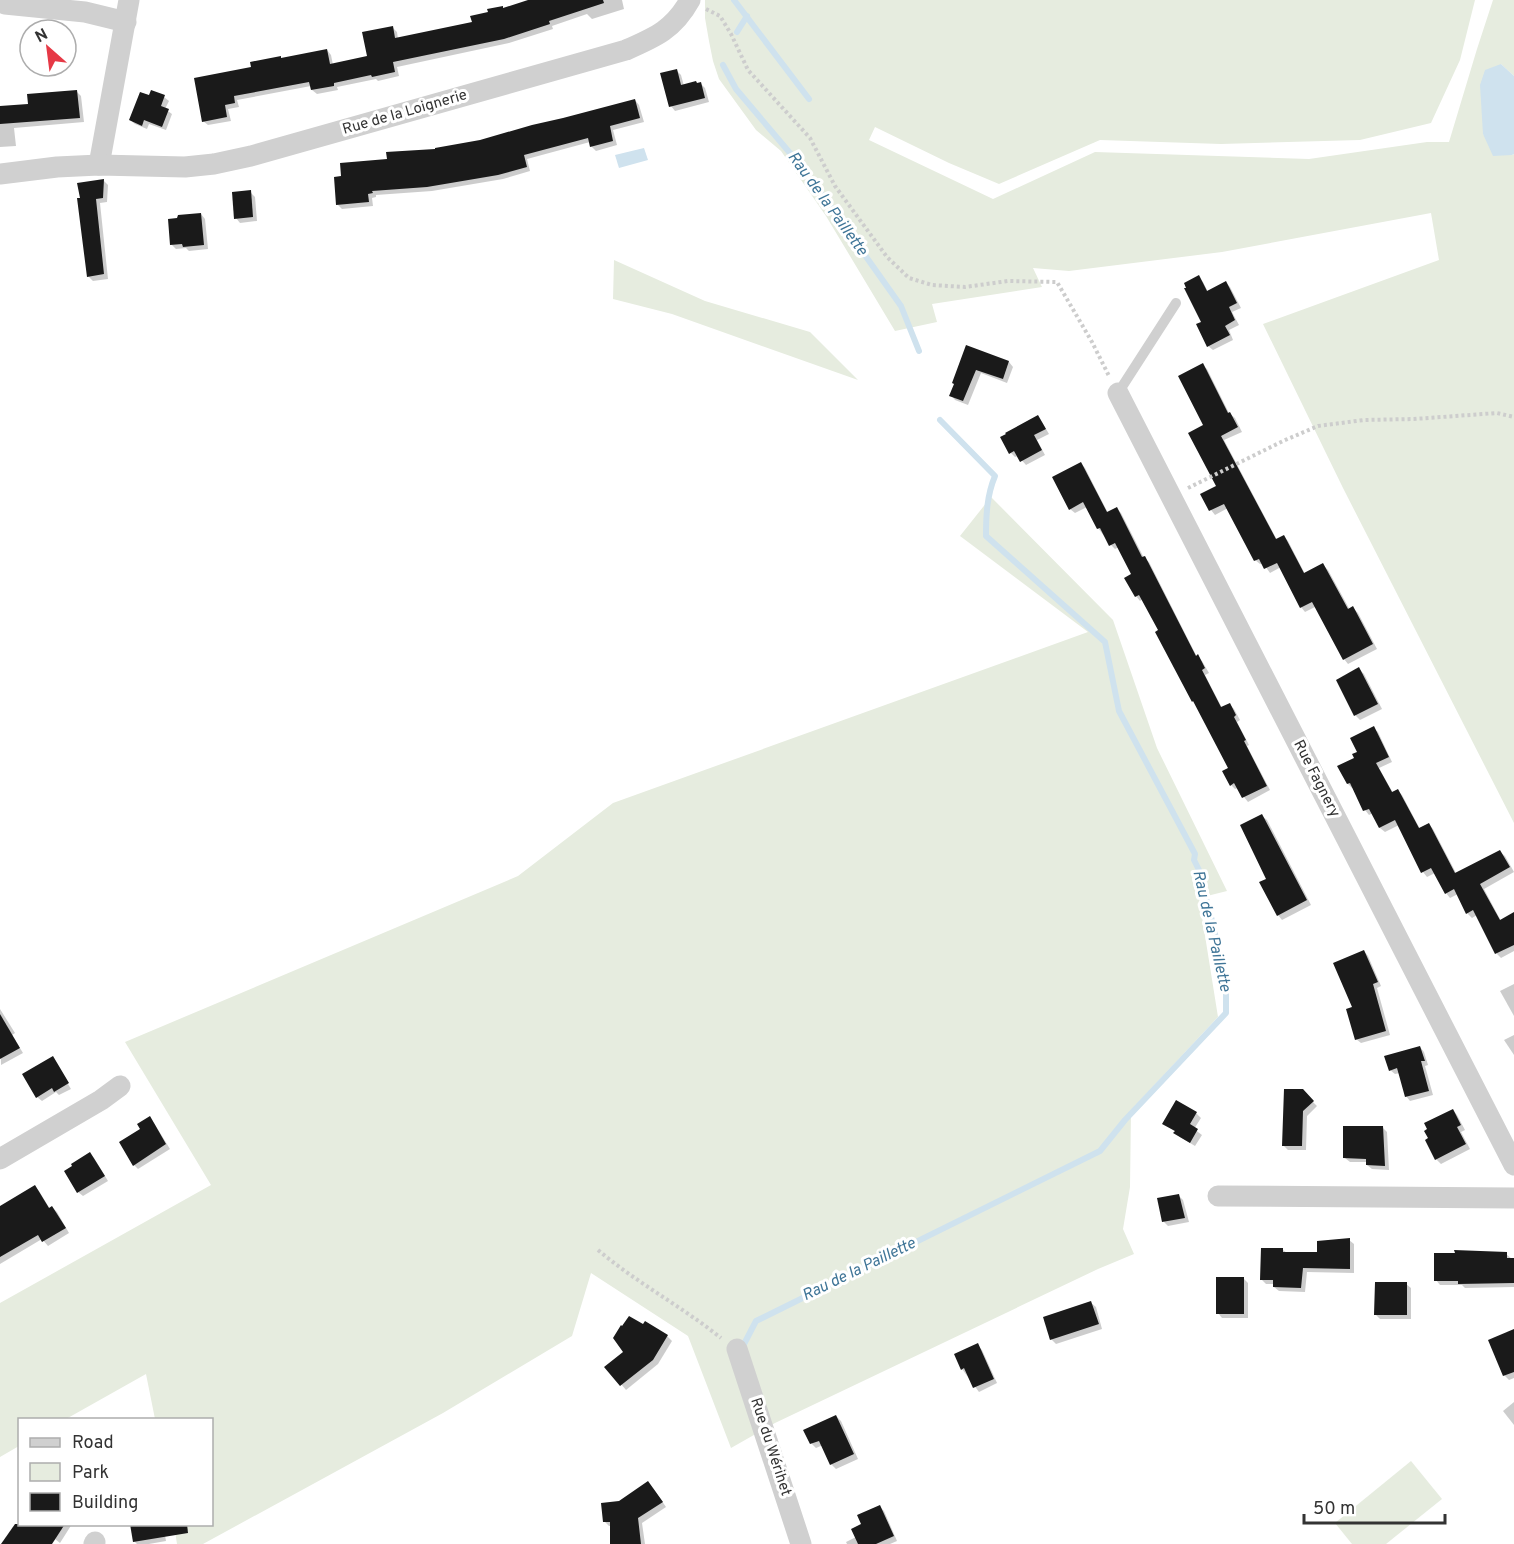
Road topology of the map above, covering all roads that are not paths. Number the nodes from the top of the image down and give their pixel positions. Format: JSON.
{"nodes":[{"id":1,"x":129,"y":0,"type":"edge"},
{"id":2,"x":690,"y":0,"type":"edge"},
{"id":3,"x":5,"y":4,"type":"dead end"},
{"id":4,"x":126,"y":22,"type":"junction"},
{"id":5,"x":99,"y":165,"type":"junction"},
{"id":6,"x":0,"y":174,"type":"edge"},
{"id":7,"x":1176,"y":303,"type":"dead end"},
{"id":8,"x":1118,"y":393,"type":"joint"},
{"id":9,"x":120,"y":1086,"type":"dead end"},
{"id":10,"x":3,"y":1151,"type":"edge"},
{"id":11,"x":1514,"y":1165,"type":"edge"},
{"id":12,"x":1218,"y":1196,"type":"dead end"},
{"id":13,"x":1514,"y":1198,"type":"edge"},
{"id":14,"x":737,"y":1349,"type":"road end"},
{"id":15,"x":801,"y":1544,"type":"edge"}],
"edges":[{"from":1,"to":4,"type":"street"},
{"from":2,"to":5,"type":"street","name":"Rue de la Loignerie"},
{"from":3,"to":4,"type":"street"},
{"from":4,"to":5,"type":"street"},
{"from":5,"to":6,"type":"street","name":"Rue de la Loignerie"},
{"from":7,"to":8,"type":"lane"},
{"from":8,"to":11,"type":"street","name":"Rue Fagnery"},
{"from":9,"to":10,"type":"street"},
{"from":12,"to":13,"type":"street"},
{"from":14,"to":15,"type":"street","name":"Rue du Wérihet"}]}
